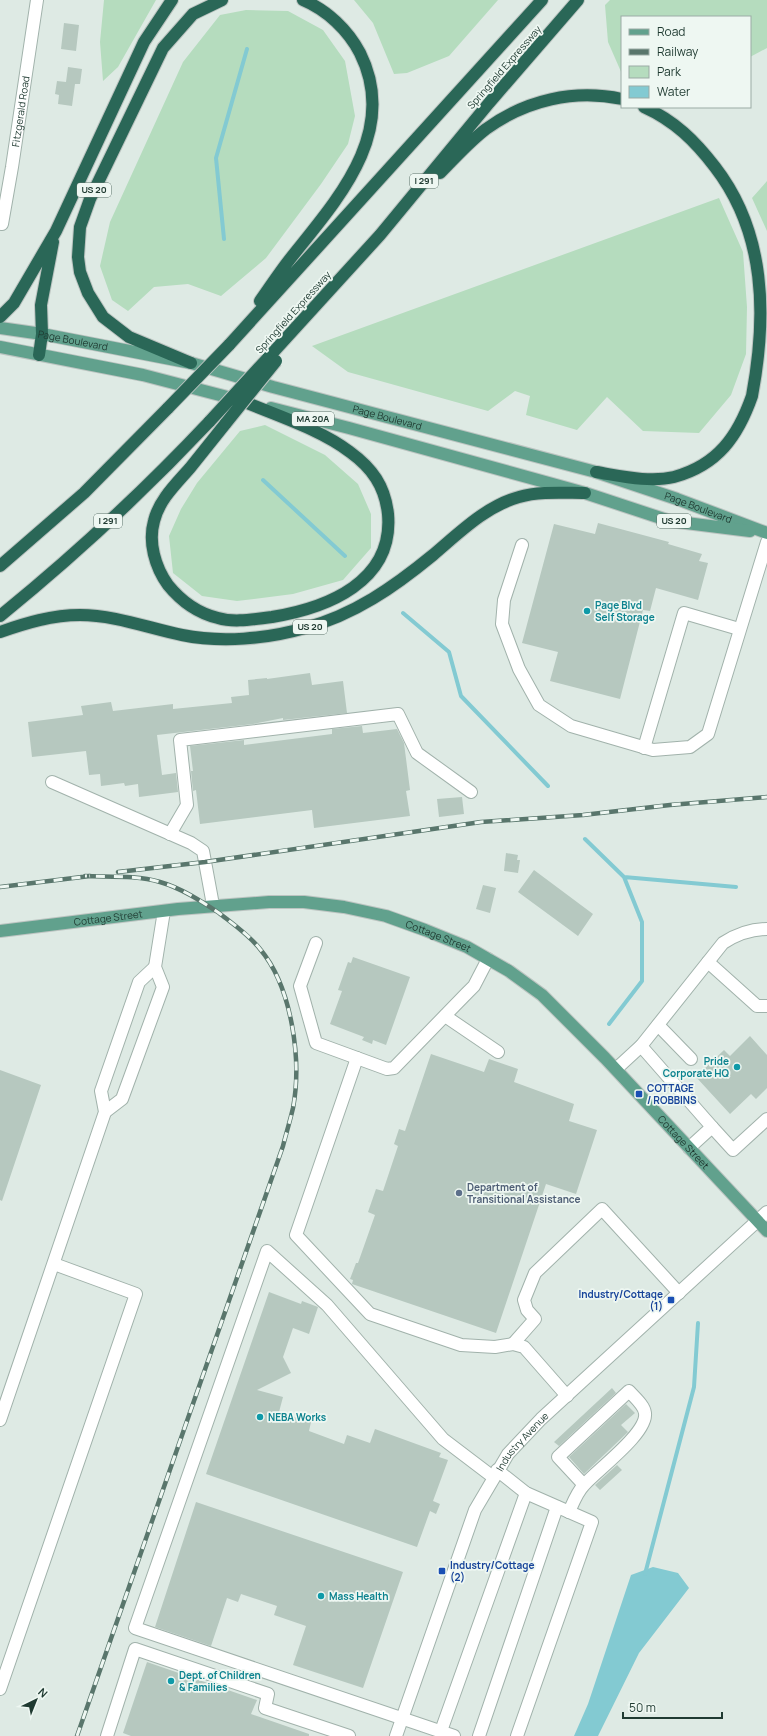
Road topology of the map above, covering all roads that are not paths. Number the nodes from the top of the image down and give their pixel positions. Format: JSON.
{"nodes":[{"id":1,"x":36,"y":0,"type":"edge"},
{"id":2,"x":172,"y":0,"type":"edge"},
{"id":3,"x":222,"y":0,"type":"edge"},
{"id":4,"x":303,"y":0,"type":"edge"},
{"id":5,"x":542,"y":0,"type":"edge"},
{"id":6,"x":578,"y":0,"type":"edge"},
{"id":7,"x":621,"y":99,"type":"edge"},
{"id":8,"x":646,"y":108,"type":"edge"},
{"id":9,"x":391,"y":222,"type":"junction"},
{"id":10,"x":2,"y":224,"type":"dead end"},
{"id":11,"x":56,"y":231,"type":"junction"},
{"id":12,"x":0,"y":317,"type":"edge"},
{"id":13,"x":0,"y":328,"type":"edge"},
{"id":14,"x":42,"y":334,"type":"junction"},
{"id":15,"x":229,"y":344,"type":"junction"},
{"id":16,"x":0,"y":348,"type":"edge"},
{"id":17,"x":39,"y":355,"type":"junction"},
{"id":18,"x":272,"y":360,"type":"junction"},
{"id":19,"x":191,"y":363,"type":"junction"},
{"id":20,"x":240,"y":400,"type":"junction"},
{"id":21,"x":596,"y":472,"type":"junction"},
{"id":22,"x":585,"y":493,"type":"junction"},
{"id":23,"x":767,"y":533,"type":"edge"},
{"id":24,"x":767,"y":542,"type":"edge"},
{"id":25,"x":522,"y":545,"type":"dead end"},
{"id":26,"x":0,"y":566,"type":"edge"},
{"id":27,"x":0,"y":616,"type":"edge"},
{"id":28,"x":739,"y":629,"type":"junction"},
{"id":29,"x":0,"y":632,"type":"edge"},
{"id":30,"x":644,"y":748,"type":"junction"},
{"id":31,"x":52,"y":782,"type":"dead end"},
{"id":32,"x":471,"y":792,"type":"dead end"},
{"id":33,"x":170,"y":834,"type":"junction"},
{"id":34,"x":214,"y":905,"type":"junction"},
{"id":35,"x":164,"y":911,"type":"junction"},
{"id":36,"x":767,"y":929,"type":"edge"},
{"id":37,"x":0,"y":931,"type":"edge"},
{"id":38,"x":316,"y":943,"type":"dead end"},
{"id":39,"x":488,"y":959,"type":"junction"},
{"id":40,"x":708,"y":962,"type":"junction"},
{"id":41,"x":155,"y":967,"type":"junction"},
{"id":42,"x":767,"y":1006,"type":"edge"},
{"id":43,"x":445,"y":1016,"type":"junction"},
{"id":44,"x":658,"y":1025,"type":"junction"},
{"id":45,"x":641,"y":1046,"type":"junction"},
{"id":46,"x":498,"y":1052,"type":"dead end"},
{"id":47,"x":357,"y":1058,"type":"junction"},
{"id":48,"x":691,"y":1058,"type":"dead end"},
{"id":49,"x":616,"y":1069,"type":"junction"},
{"id":50,"x":105,"y":1112,"type":"junction"},
{"id":51,"x":767,"y":1119,"type":"edge"},
{"id":52,"x":712,"y":1127,"type":"junction"},
{"id":53,"x":689,"y":1148,"type":"junction"},
{"id":54,"x":763,"y":1216,"type":"edge"},
{"id":55,"x":767,"y":1231,"type":"edge"},
{"id":56,"x":54,"y":1264,"type":"junction"},
{"id":57,"x":679,"y":1293,"type":"junction"},
{"id":58,"x":513,"y":1344,"type":"junction"},
{"id":59,"x":567,"y":1396,"type":"junction"},
{"id":60,"x":0,"y":1420,"type":"edge"},
{"id":61,"x":495,"y":1473,"type":"junction"},
{"id":62,"x":584,"y":1485,"type":"junction"},
{"id":63,"x":526,"y":1493,"type":"junction"},
{"id":64,"x":557,"y":1507,"type":"junction"},
{"id":65,"x":569,"y":1512,"type":"junction"},
{"id":66,"x":0,"y":1689,"type":"edge"},
{"id":67,"x":402,"y":1718,"type":"junction"},
{"id":68,"x":441,"y":1731,"type":"junction"},
{"id":69,"x":107,"y":1736,"type":"edge"},
{"id":70,"x":349,"y":1736,"type":"edge"},
{"id":71,"x":396,"y":1736,"type":"edge"},
{"id":72,"x":454,"y":1736,"type":"edge"},
{"id":73,"x":479,"y":1736,"type":"edge"},
{"id":74,"x":517,"y":1736,"type":"edge"}],
"edges":[{"from":1,"to":10,"type":"street","name":"Fitzgerald Road"},
{"from":2,"to":11,"type":"highway"},
{"from":3,"to":19,"type":"highway","number":"US 20"},
{"from":4,"to":15,"type":"highway"},
{"from":5,"to":15,"type":"highway","name":"Springfield Expressway"},
{"from":6,"to":9,"type":"highway","name":"Springfield Expressway","number":"I 291"},
{"from":7,"to":9,"type":"highway"},
{"from":8,"to":21,"type":"highway"},
{"from":9,"to":18,"type":"highway","name":"Springfield Expressway","number":"I 291"},
{"from":11,"to":12,"type":"highway"},
{"from":11,"to":14,"type":"highway"},
{"from":13,"to":14,"type":"main road","name":"Page Boulevard"},
{"from":14,"to":17,"type":"highway"},
{"from":14,"to":19,"type":"main road","name":"Page Boulevard"},
{"from":15,"to":26,"type":"highway","name":"Springfield Expressway","bridge":true},
{"from":16,"to":17,"type":"main road","name":"Page Boulevard","number":"MA 20A"},
{"from":17,"to":20,"type":"main road","name":"Page Boulevard","number":"MA 20A"},
{"from":18,"to":20,"type":"highway","bridge":true},
{"from":18,"to":27,"type":"highway","name":"Springfield Expressway","number":"I 291","bridge":true},
{"from":19,"to":21,"type":"main road","name":"Page Boulevard","number":"US 20"},
{"from":20,"to":22,"type":"main road","name":"Page Boulevard","number":"MA 20A"},
{"from":21,"to":23,"type":"main road","name":"Page Boulevard","number":"US 20"},
{"from":22,"to":23,"type":"main road","name":"Page Boulevard","number":"US 20"},
{"from":22,"to":29,"type":"highway","number":"US 20"},
{"from":24,"to":28,"type":"street"},
{"from":25,"to":30,"type":"street"},
{"from":28,"to":30,"type":"street"},
{"from":28,"to":30,"type":"street"},
{"from":31,"to":33,"type":"street"},
{"from":32,"to":33,"type":"street"},
{"from":33,"to":34,"type":"street"},
{"from":34,"to":35,"type":"main road","name":"Cottage Street"},
{"from":34,"to":39,"type":"main road","name":"Cottage Street"},
{"from":35,"to":37,"type":"main road","name":"Cottage Street"},
{"from":35,"to":41,"type":"street"},
{"from":36,"to":40,"type":"street"},
{"from":38,"to":47,"type":"street"},
{"from":39,"to":43,"type":"street"},
{"from":39,"to":49,"type":"main road","name":"Cottage Street"},
{"from":40,"to":42,"type":"street"},
{"from":40,"to":44,"type":"street"},
{"from":41,"to":50,"type":"street"},
{"from":41,"to":50,"type":"street"},
{"from":43,"to":46,"type":"street"},
{"from":43,"to":47,"type":"street"},
{"from":44,"to":45,"type":"street"},
{"from":44,"to":48,"type":"street"},
{"from":45,"to":49,"type":"street"},
{"from":45,"to":52,"type":"street"},
{"from":47,"to":58,"type":"street"},
{"from":49,"to":53,"type":"main road","name":"Cottage Street"},
{"from":50,"to":56,"type":"street"},
{"from":51,"to":52,"type":"street"},
{"from":52,"to":53,"type":"street"},
{"from":53,"to":54,"type":"main road","name":"Cottage Street"},
{"from":54,"to":55,"type":"main road","name":"Cottage Street"},
{"from":54,"to":57,"type":"street","name":"Industry Avenue"},
{"from":56,"to":60,"type":"street"},
{"from":56,"to":66,"type":"street"},
{"from":57,"to":58,"type":"street"},
{"from":57,"to":59,"type":"street","name":"Industry Avenue"},
{"from":58,"to":59,"type":"street"},
{"from":59,"to":61,"type":"street","name":"Industry Avenue"},
{"from":61,"to":63,"type":"street"},
{"from":61,"to":67,"type":"street","name":"Industry Avenue"},
{"from":61,"to":67,"type":"street"},
{"from":62,"to":62,"type":"street"},
{"from":62,"to":65,"type":"street"},
{"from":63,"to":64,"type":"street"},
{"from":63,"to":68,"type":"street"},
{"from":64,"to":65,"type":"street"},
{"from":64,"to":73,"type":"street"},
{"from":65,"to":74,"type":"street"},
{"from":67,"to":68,"type":"street"},
{"from":67,"to":71,"type":"street","name":"Industry Avenue"},
{"from":68,"to":72,"type":"street"},
{"from":69,"to":70,"type":"street"}]}
